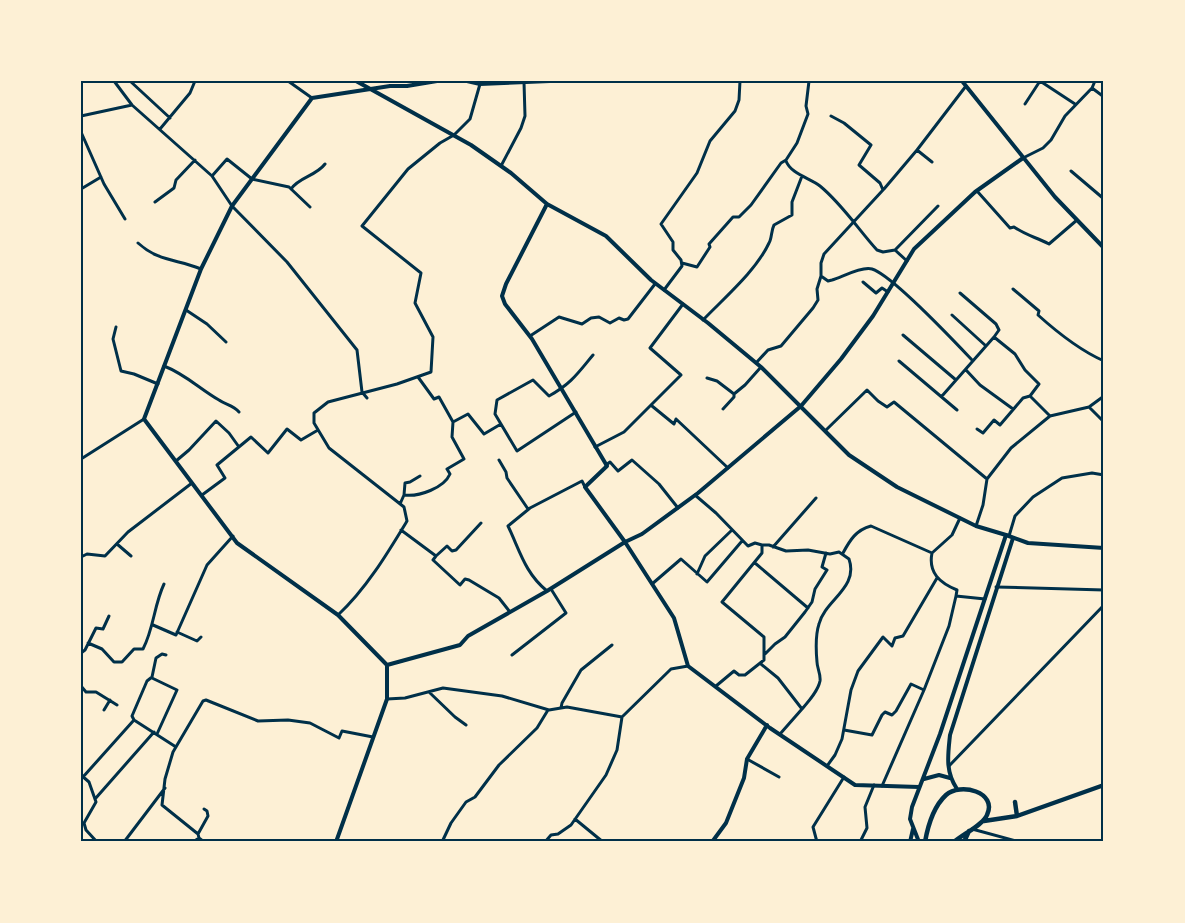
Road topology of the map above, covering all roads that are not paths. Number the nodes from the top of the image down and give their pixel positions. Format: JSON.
{"nodes":[{"id":1,"x":114,"y":81,"type":"edge"},
{"id":2,"x":130,"y":81,"type":"edge"},
{"id":3,"x":195,"y":81,"type":"edge"},
{"id":4,"x":288,"y":81,"type":"edge"},
{"id":5,"x":356,"y":81,"type":"edge"},
{"id":6,"x":437,"y":81,"type":"edge"},
{"id":7,"x":467,"y":81,"type":"edge"},
{"id":8,"x":550,"y":81,"type":"edge"},
{"id":9,"x":740,"y":81,"type":"edge"},
{"id":10,"x":809,"y":81,"type":"edge"},
{"id":11,"x":962,"y":81,"type":"edge"},
{"id":12,"x":1095,"y":81,"type":"edge"},
{"id":13,"x":479,"y":82,"type":"edge"},
{"id":14,"x":524,"y":82,"type":"edge"},
{"id":15,"x":966,"y":86,"type":"junction"},
{"id":16,"x":1092,"y":88,"type":"junction"},
{"id":17,"x":1104,"y":97,"type":"edge"},
{"id":18,"x":312,"y":98,"type":"junction"},
{"id":19,"x":1025,"y":104,"type":"dead end"},
{"id":20,"x":1075,"y":104,"type":"junction"},
{"id":21,"x":132,"y":105,"type":"junction"},
{"id":22,"x":81,"y":116,"type":"edge"},
{"id":23,"x":831,"y":116,"type":"dead end"},
{"id":24,"x":170,"y":118,"type":"junction"},
{"id":25,"x":160,"y":129,"type":"junction"},
{"id":26,"x":81,"y":132,"type":"edge"},
{"id":27,"x":454,"y":135,"type":"junction"},
{"id":28,"x":917,"y":150,"type":"junction"},
{"id":29,"x":1023,"y":158,"type":"junction"},
{"id":30,"x":195,"y":160,"type":"junction"},
{"id":31,"x":786,"y":160,"type":"junction"},
{"id":32,"x":932,"y":162,"type":"dead end"},
{"id":33,"x":325,"y":164,"type":"dead end"},
{"id":34,"x":501,"y":166,"type":"junction"},
{"id":35,"x":1071,"y":171,"type":"dead end"},
{"id":36,"x":212,"y":176,"type":"junction"},
{"id":37,"x":802,"y":176,"type":"junction"},
{"id":38,"x":101,"y":177,"type":"junction"},
{"id":39,"x":252,"y":179,"type":"junction"},
{"id":40,"x":81,"y":189,"type":"edge"},
{"id":41,"x":291,"y":189,"type":"junction"},
{"id":42,"x":884,"y":190,"type":"junction"},
{"id":43,"x":977,"y":191,"type":"junction"},
{"id":44,"x":1104,"y":199,"type":"edge"},
{"id":45,"x":155,"y":202,"type":"dead end"},
{"id":46,"x":546,"y":204,"type":"junction"},
{"id":47,"x":232,"y":206,"type":"junction"},
{"id":48,"x":938,"y":206,"type":"dead end"},
{"id":49,"x":310,"y":207,"type":"dead end"},
{"id":50,"x":125,"y":219,"type":"dead end"},
{"id":51,"x":1077,"y":220,"type":"junction"},
{"id":52,"x":853,"y":222,"type":"junction"},
{"id":53,"x":138,"y":243,"type":"dead end"},
{"id":54,"x":1104,"y":248,"type":"edge"},
{"id":55,"x":895,"y":250,"type":"junction"},
{"id":56,"x":907,"y":261,"type":"junction"},
{"id":57,"x":682,"y":263,"type":"junction"},
{"id":58,"x":201,"y":269,"type":"junction"},
{"id":59,"x":821,"y":276,"type":"junction"},
{"id":60,"x":863,"y":282,"type":"dead end"},
{"id":61,"x":655,"y":284,"type":"junction"},
{"id":62,"x":893,"y":284,"type":"junction"},
{"id":63,"x":664,"y":290,"type":"junction"},
{"id":64,"x":1013,"y":290,"type":"dead end"},
{"id":65,"x":888,"y":292,"type":"junction"},
{"id":66,"x":960,"y":293,"type":"dead end"},
{"id":67,"x":683,"y":304,"type":"junction"},
{"id":68,"x":186,"y":310,"type":"junction"},
{"id":69,"x":952,"y":315,"type":"dead end"},
{"id":70,"x":703,"y":320,"type":"junction"},
{"id":71,"x":116,"y":327,"type":"dead end"},
{"id":72,"x":903,"y":335,"type":"dead end"},
{"id":73,"x":530,"y":336,"type":"junction"},
{"id":74,"x":994,"y":337,"type":"junction"},
{"id":75,"x":226,"y":342,"type":"dead end"},
{"id":76,"x":986,"y":346,"type":"junction"},
{"id":77,"x":593,"y":355,"type":"dead end"},
{"id":78,"x":899,"y":361,"type":"dead end"},
{"id":79,"x":973,"y":361,"type":"junction"},
{"id":80,"x":1104,"y":361,"type":"edge"},
{"id":81,"x":756,"y":364,"type":"junction"},
{"id":82,"x":165,"y":366,"type":"junction"},
{"id":83,"x":761,"y":367,"type":"junction"},
{"id":84,"x":965,"y":370,"type":"junction"},
{"id":85,"x":418,"y":377,"type":"junction"},
{"id":86,"x":707,"y":378,"type":"dead end"},
{"id":87,"x":956,"y":380,"type":"junction"},
{"id":88,"x":158,"y":384,"type":"junction"},
{"id":89,"x":562,"y":389,"type":"junction"},
{"id":90,"x":362,"y":392,"type":"junction"},
{"id":91,"x":734,"y":394,"type":"junction"},
{"id":92,"x":942,"y":396,"type":"junction"},
{"id":93,"x":1030,"y":396,"type":"junction"},
{"id":94,"x":1104,"y":396,"type":"edge"},
{"id":95,"x":367,"y":398,"type":"dead end"},
{"id":96,"x":652,"y":406,"type":"junction"},
{"id":97,"x":801,"y":406,"type":"junction"},
{"id":98,"x":1089,"y":407,"type":"junction"},
{"id":99,"x":723,"y":409,"type":"dead end"},
{"id":100,"x":1013,"y":409,"type":"junction"},
{"id":101,"x":957,"y":410,"type":"dead end"},
{"id":102,"x":239,"y":412,"type":"dead end"},
{"id":103,"x":576,"y":412,"type":"junction"},
{"id":104,"x":1050,"y":416,"type":"junction"},
{"id":105,"x":144,"y":419,"type":"junction"},
{"id":106,"x":453,"y":422,"type":"junction"},
{"id":107,"x":1104,"y":422,"type":"edge"},
{"id":108,"x":501,"y":424,"type":"junction"},
{"id":109,"x":977,"y":429,"type":"dead end"},
{"id":110,"x":318,"y":430,"type":"junction"},
{"id":111,"x":825,"y":431,"type":"junction"},
{"id":112,"x":239,"y":447,"type":"junction"},
{"id":113,"x":595,"y":447,"type":"junction"},
{"id":114,"x":81,"y":459,"type":"edge"},
{"id":115,"x":176,"y":460,"type":"junction"},
{"id":116,"x":499,"y":460,"type":"dead end"},
{"id":117,"x":606,"y":465,"type":"junction"},
{"id":118,"x":728,"y":468,"type":"junction"},
{"id":119,"x":1104,"y":475,"type":"edge"},
{"id":120,"x":420,"y":476,"type":"dead end"},
{"id":121,"x":987,"y":479,"type":"junction"},
{"id":122,"x":192,"y":483,"type":"junction"},
{"id":123,"x":585,"y":487,"type":"junction"},
{"id":124,"x":202,"y":495,"type":"junction"},
{"id":125,"x":404,"y":495,"type":"junction"},
{"id":126,"x":695,"y":495,"type":"junction"},
{"id":127,"x":816,"y":498,"type":"dead end"},
{"id":128,"x":400,"y":504,"type":"junction"},
{"id":129,"x":678,"y":508,"type":"junction"},
{"id":130,"x":528,"y":509,"type":"junction"},
{"id":131,"x":960,"y":518,"type":"junction"},
{"id":132,"x":481,"y":523,"type":"dead end"},
{"id":133,"x":976,"y":526,"type":"junction"},
{"id":134,"x":401,"y":530,"type":"junction"},
{"id":135,"x":732,"y":530,"type":"junction"},
{"id":136,"x":233,"y":536,"type":"junction"},
{"id":137,"x":1009,"y":536,"type":"junction"},
{"id":138,"x":742,"y":541,"type":"junction"},
{"id":139,"x":626,"y":542,"type":"junction"},
{"id":140,"x":117,"y":544,"type":"junction"},
{"id":141,"x":762,"y":545,"type":"junction"},
{"id":142,"x":773,"y":546,"type":"junction"},
{"id":143,"x":1104,"y":548,"type":"edge"},
{"id":144,"x":826,"y":553,"type":"junction"},
{"id":145,"x":843,"y":553,"type":"junction"},
{"id":146,"x":932,"y":554,"type":"junction"},
{"id":147,"x":131,"y":556,"type":"dead end"},
{"id":148,"x":436,"y":556,"type":"junction"},
{"id":149,"x":81,"y":557,"type":"edge"},
{"id":150,"x":755,"y":563,"type":"junction"},
{"id":151,"x":698,"y":574,"type":"junction"},
{"id":152,"x":938,"y":578,"type":"junction"},
{"id":153,"x":165,"y":584,"type":"dead end"},
{"id":154,"x":652,"y":584,"type":"junction"},
{"id":155,"x":996,"y":587,"type":"junction"},
{"id":156,"x":549,"y":590,"type":"junction"},
{"id":157,"x":1104,"y":590,"type":"edge"},
{"id":158,"x":956,"y":596,"type":"junction"},
{"id":159,"x":985,"y":599,"type":"junction"},
{"id":160,"x":1104,"y":605,"type":"edge"},
{"id":161,"x":808,"y":608,"type":"junction"},
{"id":162,"x":510,"y":612,"type":"junction"},
{"id":163,"x":338,"y":615,"type":"junction"},
{"id":164,"x":109,"y":616,"type":"dead end"},
{"id":165,"x":153,"y":625,"type":"junction"},
{"id":166,"x":177,"y":632,"type":"junction"},
{"id":167,"x":201,"y":637,"type":"dead end"},
{"id":168,"x":88,"y":643,"type":"junction"},
{"id":169,"x":612,"y":645,"type":"dead end"},
{"id":170,"x":81,"y":653,"type":"edge"},
{"id":171,"x":166,"y":655,"type":"dead end"},
{"id":172,"x":512,"y":655,"type":"dead end"},
{"id":173,"x":764,"y":655,"type":"junction"},
{"id":174,"x":761,"y":664,"type":"junction"},
{"id":175,"x":387,"y":665,"type":"junction"},
{"id":176,"x":688,"y":666,"type":"junction"},
{"id":177,"x":152,"y":677,"type":"junction"},
{"id":178,"x":81,"y":686,"type":"edge"},
{"id":179,"x":715,"y":687,"type":"junction"},
{"id":180,"x":924,"y":690,"type":"junction"},
{"id":181,"x":429,"y":692,"type":"junction"},
{"id":182,"x":387,"y":699,"type":"junction"},
{"id":183,"x":110,"y":700,"type":"junction"},
{"id":184,"x":117,"y":705,"type":"dead end"},
{"id":185,"x":561,"y":708,"type":"junction"},
{"id":186,"x":802,"y":709,"type":"junction"},
{"id":187,"x":104,"y":710,"type":"dead end"},
{"id":188,"x":549,"y":710,"type":"junction"},
{"id":189,"x":622,"y":717,"type":"junction"},
{"id":190,"x":134,"y":720,"type":"junction"},
{"id":191,"x":466,"y":724,"type":"dead end"},
{"id":192,"x":767,"y":726,"type":"junction"},
{"id":193,"x":844,"y":730,"type":"junction"},
{"id":194,"x":156,"y":733,"type":"junction"},
{"id":195,"x":780,"y":734,"type":"junction"},
{"id":196,"x":373,"y":737,"type":"junction"},
{"id":197,"x":176,"y":747,"type":"junction"},
{"id":198,"x":747,"y":759,"type":"junction"},
{"id":199,"x":827,"y":766,"type":"junction"},
{"id":200,"x":947,"y":768,"type":"junction"},
{"id":201,"x":82,"y":776,"type":"edge"},
{"id":202,"x":778,"y":777,"type":"dead end"},
{"id":203,"x":844,"y":777,"type":"junction"},
{"id":204,"x":950,"y":778,"type":"junction"},
{"id":205,"x":923,"y":779,"type":"junction"},
{"id":206,"x":874,"y":785,"type":"junction"},
{"id":207,"x":1104,"y":785,"type":"edge"},
{"id":208,"x":882,"y":786,"type":"junction"},
{"id":209,"x":919,"y":787,"type":"junction"},
{"id":210,"x":165,"y":788,"type":"junction"},
{"id":211,"x":957,"y":789,"type":"junction"},
{"id":212,"x":95,"y":799,"type":"junction"},
{"id":213,"x":1015,"y":802,"type":"dead end"},
{"id":214,"x":204,"y":809,"type":"dead end"},
{"id":215,"x":1017,"y":816,"type":"junction"},
{"id":216,"x":575,"y":819,"type":"junction"},
{"id":217,"x":983,"y":821,"type":"junction"},
{"id":218,"x":913,"y":829,"type":"junction"},
{"id":219,"x":970,"y":829,"type":"junction"},
{"id":220,"x":198,"y":836,"type":"junction"},
{"id":221,"x":97,"y":842,"type":"edge"},
{"id":222,"x":124,"y":842,"type":"edge"},
{"id":223,"x":193,"y":842,"type":"edge"},
{"id":224,"x":204,"y":842,"type":"edge"},
{"id":225,"x":336,"y":842,"type":"edge"},
{"id":226,"x":442,"y":842,"type":"edge"},
{"id":227,"x":545,"y":842,"type":"edge"},
{"id":228,"x":603,"y":842,"type":"edge"},
{"id":229,"x":712,"y":842,"type":"edge"},
{"id":230,"x":817,"y":842,"type":"edge"},
{"id":231,"x":860,"y":842,"type":"edge"},
{"id":232,"x":910,"y":842,"type":"edge"},
{"id":233,"x":919,"y":842,"type":"edge"},
{"id":234,"x":925,"y":842,"type":"edge"},
{"id":235,"x":954,"y":842,"type":"edge"},
{"id":236,"x":964,"y":842,"type":"edge"},
{"id":237,"x":1020,"y":842,"type":"edge"}],
"edges":[{"from":1,"to":21,"type":"street"},
{"from":2,"to":24,"type":"street"},
{"from":3,"to":24,"type":"street"},
{"from":4,"to":18,"type":"street"},
{"from":5,"to":27,"type":"street"},
{"from":6,"to":18,"type":"street"},
{"from":7,"to":13,"type":"street"},
{"from":8,"to":14,"type":"street"},
{"from":9,"to":57,"type":"street"},
{"from":10,"to":31,"type":"street"},
{"from":11,"to":15,"type":"street"},
{"from":12,"to":16,"type":"street"},
{"from":13,"to":14,"type":"street"},
{"from":13,"to":27,"type":"street"},
{"from":14,"to":34,"type":"street"},
{"from":15,"to":28,"type":"street"},
{"from":15,"to":29,"type":"street"},
{"from":16,"to":17,"type":"street"},
{"from":16,"to":20,"type":"street"},
{"from":18,"to":39,"type":"street"},
{"from":19,"to":20,"type":"street"},
{"from":20,"to":29,"type":"street"},
{"from":21,"to":22,"type":"street"},
{"from":21,"to":25,"type":"street"},
{"from":23,"to":42,"type":"street"},
{"from":24,"to":25,"type":"street"},
{"from":25,"to":30,"type":"street"},
{"from":26,"to":38,"type":"street"},
{"from":27,"to":34,"type":"street"},
{"from":27,"to":85,"type":"street"},
{"from":28,"to":32,"type":"street"},
{"from":28,"to":42,"type":"street"},
{"from":29,"to":43,"type":"street"},
{"from":29,"to":51,"type":"street"},
{"from":30,"to":36,"type":"street"},
{"from":30,"to":45,"type":"street"},
{"from":31,"to":37,"type":"street"},
{"from":31,"to":57,"type":"street"},
{"from":33,"to":41,"type":"street"},
{"from":34,"to":46,"type":"street"},
{"from":35,"to":44,"type":"street"},
{"from":36,"to":39,"type":"street"},
{"from":36,"to":47,"type":"street"},
{"from":37,"to":52,"type":"street"},
{"from":37,"to":70,"type":"street"},
{"from":38,"to":40,"type":"street"},
{"from":38,"to":50,"type":"street"},
{"from":39,"to":41,"type":"street"},
{"from":39,"to":47,"type":"street"},
{"from":41,"to":49,"type":"street"},
{"from":42,"to":52,"type":"street"},
{"from":43,"to":51,"type":"street"},
{"from":43,"to":56,"type":"street"},
{"from":46,"to":61,"type":"street"},
{"from":46,"to":73,"type":"street"},
{"from":47,"to":58,"type":"street"},
{"from":47,"to":90,"type":"street"},
{"from":48,"to":55,"type":"street"},
{"from":51,"to":54,"type":"street"},
{"from":52,"to":55,"type":"street"},
{"from":52,"to":59,"type":"street"},
{"from":53,"to":58,"type":"street"},
{"from":55,"to":56,"type":"street"},
{"from":56,"to":62,"type":"street"},
{"from":57,"to":63,"type":"street"},
{"from":58,"to":68,"type":"street"},
{"from":59,"to":62,"type":"street"},
{"from":59,"to":81,"type":"street"},
{"from":60,"to":65,"type":"street"},
{"from":61,"to":63,"type":"street"},
{"from":61,"to":73,"type":"street"},
{"from":62,"to":65,"type":"street"},
{"from":62,"to":79,"type":"street"},
{"from":63,"to":67,"type":"street"},
{"from":64,"to":80,"type":"street"},
{"from":65,"to":97,"type":"street"},
{"from":66,"to":74,"type":"street"},
{"from":67,"to":70,"type":"street"},
{"from":67,"to":96,"type":"street"},
{"from":68,"to":75,"type":"street"},
{"from":68,"to":82,"type":"street"},
{"from":69,"to":76,"type":"street"},
{"from":70,"to":81,"type":"street"},
{"from":71,"to":88,"type":"street"},
{"from":72,"to":87,"type":"street"},
{"from":73,"to":89,"type":"street"},
{"from":74,"to":76,"type":"street"},
{"from":74,"to":93,"type":"street"},
{"from":76,"to":79,"type":"street"},
{"from":77,"to":89,"type":"street"},
{"from":78,"to":92,"type":"street"},
{"from":79,"to":84,"type":"street"},
{"from":81,"to":83,"type":"street"},
{"from":82,"to":88,"type":"street"},
{"from":82,"to":102,"type":"street"},
{"from":83,"to":91,"type":"street"},
{"from":83,"to":97,"type":"street"},
{"from":84,"to":87,"type":"street"},
{"from":84,"to":100,"type":"street"},
{"from":85,"to":90,"type":"street"},
{"from":85,"to":106,"type":"street"},
{"from":86,"to":91,"type":"street"},
{"from":87,"to":92,"type":"street"},
{"from":88,"to":105,"type":"street"},
{"from":89,"to":103,"type":"street"},
{"from":89,"to":108,"type":"street"},
{"from":90,"to":95,"type":"street"},
{"from":90,"to":110,"type":"street"},
{"from":91,"to":99,"type":"street"},
{"from":92,"to":101,"type":"street"},
{"from":93,"to":100,"type":"street"},
{"from":93,"to":104,"type":"street"},
{"from":94,"to":98,"type":"street"},
{"from":96,"to":113,"type":"street"},
{"from":96,"to":118,"type":"street"},
{"from":97,"to":111,"type":"street"},
{"from":97,"to":118,"type":"street"},
{"from":98,"to":104,"type":"street"},
{"from":98,"to":107,"type":"street"},
{"from":100,"to":109,"type":"street"},
{"from":103,"to":108,"type":"street"},
{"from":103,"to":113,"type":"street"},
{"from":104,"to":121,"type":"street"},
{"from":105,"to":114,"type":"street"},
{"from":105,"to":115,"type":"street"},
{"from":106,"to":108,"type":"street"},
{"from":106,"to":125,"type":"street"},
{"from":110,"to":112,"type":"street"},
{"from":110,"to":128,"type":"street"},
{"from":111,"to":121,"type":"street"},
{"from":111,"to":131,"type":"street"},
{"from":112,"to":115,"type":"street"},
{"from":112,"to":124,"type":"street"},
{"from":113,"to":117,"type":"street"},
{"from":115,"to":122,"type":"street"},
{"from":116,"to":130,"type":"street"},
{"from":117,"to":123,"type":"street"},
{"from":117,"to":129,"type":"street"},
{"from":118,"to":126,"type":"street"},
{"from":119,"to":137,"type":"street"},
{"from":120,"to":125,"type":"street"},
{"from":121,"to":133,"type":"street"},
{"from":122,"to":124,"type":"street"},
{"from":122,"to":140,"type":"street"},
{"from":123,"to":130,"type":"street"},
{"from":123,"to":139,"type":"street"},
{"from":124,"to":136,"type":"street"},
{"from":125,"to":128,"type":"street"},
{"from":126,"to":129,"type":"street"},
{"from":126,"to":135,"type":"street"},
{"from":127,"to":142,"type":"street"},
{"from":128,"to":134,"type":"street"},
{"from":129,"to":139,"type":"street"},
{"from":130,"to":156,"type":"street"},
{"from":131,"to":133,"type":"street"},
{"from":131,"to":146,"type":"street"},
{"from":132,"to":148,"type":"street"},
{"from":133,"to":137,"type":"street"},
{"from":134,"to":148,"type":"street"},
{"from":134,"to":163,"type":"street"},
{"from":135,"to":138,"type":"street"},
{"from":135,"to":151,"type":"street"},
{"from":136,"to":163,"type":"street"},
{"from":136,"to":166,"type":"street"},
{"from":137,"to":143,"type":"street"},
{"from":137,"to":155,"type":"street"},
{"from":137,"to":159,"type":"street"},
{"from":138,"to":141,"type":"street"},
{"from":138,"to":151,"type":"street"},
{"from":139,"to":154,"type":"street"},
{"from":139,"to":156,"type":"street"},
{"from":140,"to":147,"type":"street"},
{"from":140,"to":149,"type":"street"},
{"from":141,"to":142,"type":"street"},
{"from":141,"to":150,"type":"street"},
{"from":142,"to":144,"type":"street"},
{"from":144,"to":145,"type":"street"},
{"from":144,"to":161,"type":"street"},
{"from":145,"to":146,"type":"street"},
{"from":145,"to":186,"type":"street"},
{"from":146,"to":152,"type":"street"},
{"from":148,"to":162,"type":"street"},
{"from":150,"to":161,"type":"street"},
{"from":150,"to":173,"type":"street"},
{"from":151,"to":154,"type":"street"},
{"from":152,"to":158,"type":"street"},
{"from":152,"to":193,"type":"street"},
{"from":153,"to":165,"type":"street"},
{"from":154,"to":176,"type":"street"},
{"from":155,"to":157,"type":"street"},
{"from":155,"to":200,"type":"street"},
{"from":156,"to":162,"type":"street"},
{"from":156,"to":172,"type":"street"},
{"from":158,"to":159,"type":"street"},
{"from":158,"to":180,"type":"street"},
{"from":159,"to":205,"type":"street"},
{"from":160,"to":200,"type":"street"},
{"from":161,"to":173,"type":"street"},
{"from":162,"to":175,"type":"street"},
{"from":163,"to":175,"type":"street"},
{"from":164,"to":168,"type":"street"},
{"from":165,"to":166,"type":"street"},
{"from":165,"to":168,"type":"street"},
{"from":166,"to":167,"type":"street"},
{"from":168,"to":170,"type":"street"},
{"from":169,"to":185,"type":"street"},
{"from":171,"to":177,"type":"street"},
{"from":173,"to":174,"type":"street"},
{"from":174,"to":179,"type":"street"},
{"from":174,"to":186,"type":"street"},
{"from":175,"to":182,"type":"street"},
{"from":176,"to":179,"type":"street"},
{"from":176,"to":189,"type":"street"},
{"from":177,"to":190,"type":"street"},
{"from":177,"to":194,"type":"street"},
{"from":178,"to":183,"type":"street"},
{"from":179,"to":192,"type":"street"},
{"from":180,"to":193,"type":"street"},
{"from":180,"to":208,"type":"street"},
{"from":181,"to":182,"type":"street"},
{"from":181,"to":188,"type":"street"},
{"from":181,"to":191,"type":"street"},
{"from":182,"to":196,"type":"street"},
{"from":183,"to":184,"type":"street"},
{"from":183,"to":187,"type":"street"},
{"from":185,"to":188,"type":"street"},
{"from":185,"to":189,"type":"street"},
{"from":186,"to":195,"type":"street"},
{"from":188,"to":226,"type":"street"},
{"from":189,"to":216,"type":"street"},
{"from":190,"to":194,"type":"street"},
{"from":190,"to":201,"type":"street"},
{"from":192,"to":195,"type":"street"},
{"from":192,"to":198,"type":"street"},
{"from":193,"to":199,"type":"street"},
{"from":194,"to":197,"type":"street"},
{"from":194,"to":212,"type":"street"},
{"from":195,"to":199,"type":"street"},
{"from":196,"to":197,"type":"street"},
{"from":196,"to":225,"type":"street"},
{"from":197,"to":210,"type":"street"},
{"from":198,"to":202,"type":"street"},
{"from":198,"to":229,"type":"street"},
{"from":199,"to":203,"type":"street"},
{"from":200,"to":204,"type":"street"},
{"from":201,"to":212,"type":"street"},
{"from":203,"to":206,"type":"street"},
{"from":203,"to":230,"type":"street"},
{"from":204,"to":205,"type":"street"},
{"from":204,"to":211,"type":"street"},
{"from":205,"to":209,"type":"street"},
{"from":206,"to":208,"type":"street"},
{"from":206,"to":231,"type":"street"},
{"from":207,"to":215,"type":"main road"},
{"from":208,"to":209,"type":"street"},
{"from":209,"to":218,"type":"street"},
{"from":210,"to":220,"type":"street"},
{"from":210,"to":222,"type":"street"},
{"from":211,"to":217,"type":"main road"},
{"from":211,"to":234,"type":"main road"},
{"from":212,"to":221,"type":"street"},
{"from":213,"to":215,"type":"main road"},
{"from":214,"to":220,"type":"street"},
{"from":215,"to":217,"type":"main road"},
{"from":216,"to":227,"type":"street"},
{"from":216,"to":228,"type":"street"},
{"from":217,"to":219,"type":"main road"},
{"from":218,"to":232,"type":"street"},
{"from":218,"to":233,"type":"street"},
{"from":219,"to":235,"type":"main road"},
{"from":219,"to":236,"type":"main road"},
{"from":219,"to":237,"type":"street"},
{"from":220,"to":223,"type":"street"},
{"from":220,"to":224,"type":"street"}]}
